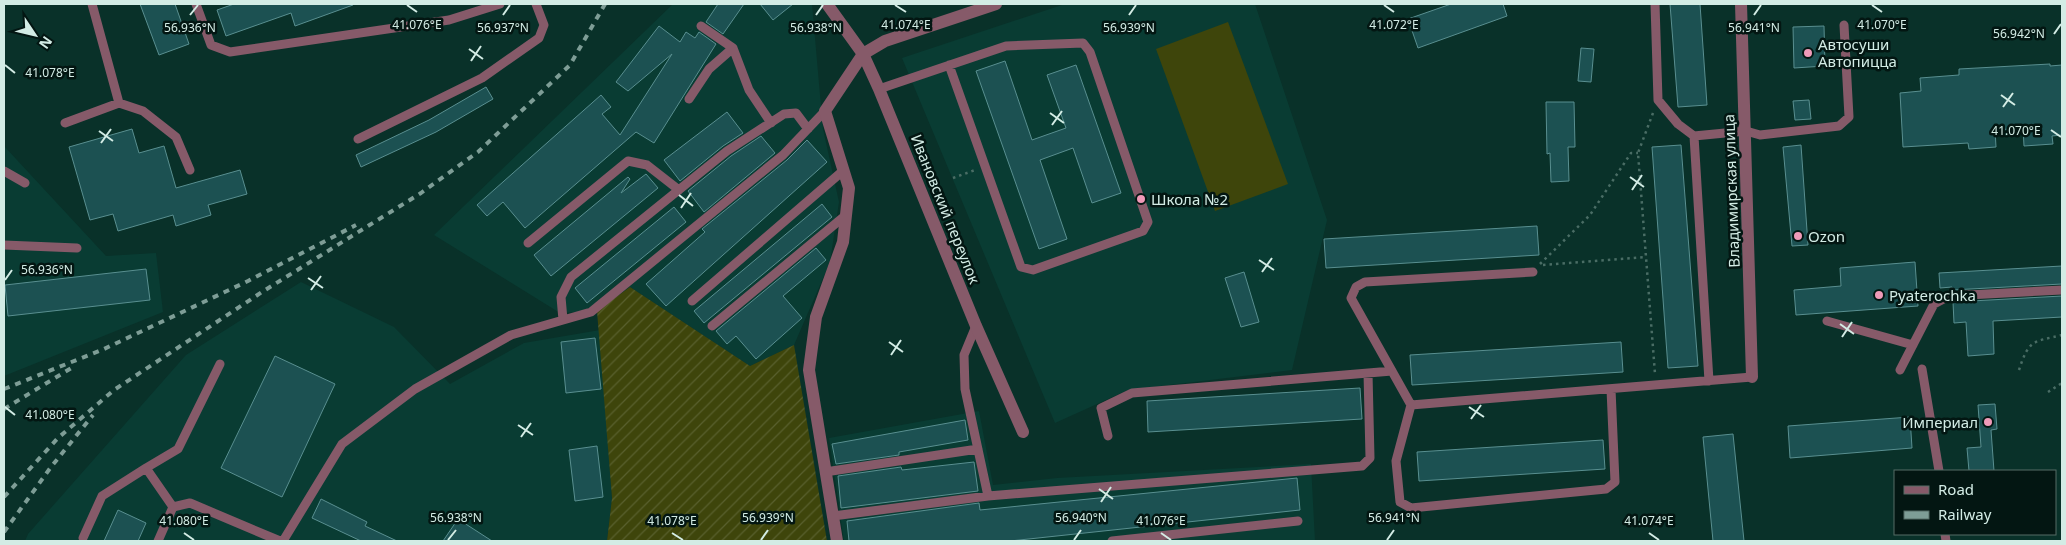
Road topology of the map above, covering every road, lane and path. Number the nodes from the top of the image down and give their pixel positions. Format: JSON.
{"nodes":[{"id":1,"x":92,"y":4,"type":"edge"},
{"id":2,"x":196,"y":4,"type":"edge"},
{"id":3,"x":500,"y":4,"type":"edge"},
{"id":4,"x":536,"y":4,"type":"edge"},
{"id":5,"x":827,"y":4,"type":"edge"},
{"id":6,"x":996,"y":4,"type":"edge"},
{"id":7,"x":1655,"y":4,"type":"edge"},
{"id":8,"x":1741,"y":4,"type":"edge"},
{"id":9,"x":1844,"y":25,"type":"dead end"},
{"id":10,"x":701,"y":26,"type":"dead end"},
{"id":11,"x":733,"y":48,"type":"junction"},
{"id":12,"x":863,"y":54,"type":"junction"},
{"id":13,"x":949,"y":65,"type":"junction"},
{"id":14,"x":879,"y":88,"type":"junction"},
{"id":15,"x":689,"y":98,"type":"dead end"},
{"id":16,"x":1658,"y":100,"type":"junction"},
{"id":17,"x":118,"y":103,"type":"junction"},
{"id":18,"x":825,"y":111,"type":"junction"},
{"id":19,"x":771,"y":122,"type":"junction"},
{"id":20,"x":65,"y":123,"type":"dead end"},
{"id":21,"x":808,"y":129,"type":"junction"},
{"id":22,"x":1746,"y":131,"type":"junction"},
{"id":23,"x":1694,"y":136,"type":"junction"},
{"id":24,"x":358,"y":139,"type":"dead end"},
{"id":25,"x":1638,"y":153,"type":"junction"},
{"id":26,"x":985,"y":166,"type":"junction"},
{"id":27,"x":190,"y":170,"type":"dead end"},
{"id":28,"x":844,"y":170,"type":"junction"},
{"id":29,"x":4,"y":171,"type":"edge"},
{"id":30,"x":953,"y":178,"type":"dead end"},
{"id":31,"x":25,"y":184,"type":"dead end"},
{"id":32,"x":679,"y":190,"type":"junction"},
{"id":33,"x":846,"y":215,"type":"junction"},
{"id":34,"x":528,"y":242,"type":"dead end"},
{"id":35,"x":4,"y":245,"type":"edge"},
{"id":36,"x":77,"y":248,"type":"dead end"},
{"id":37,"x":1646,"y":257,"type":"junction"},
{"id":38,"x":1532,"y":272,"type":"dead end"},
{"id":39,"x":2062,"y":290,"type":"edge"},
{"id":40,"x":692,"y":301,"type":"dead end"},
{"id":41,"x":563,"y":320,"type":"junction"},
{"id":42,"x":1827,"y":321,"type":"dead end"},
{"id":43,"x":712,"y":326,"type":"dead end"},
{"id":44,"x":976,"y":326,"type":"junction"},
{"id":45,"x":2062,"y":335,"type":"edge"},
{"id":46,"x":1913,"y":345,"type":"junction"},
{"id":47,"x":220,"y":364,"type":"dead end"},
{"id":48,"x":1922,"y":369,"type":"dead end"},
{"id":49,"x":1900,"y":370,"type":"dead end"},
{"id":50,"x":2018,"y":370,"type":"dead end"},
{"id":51,"x":1392,"y":371,"type":"junction"},
{"id":52,"x":1368,"y":373,"type":"junction"},
{"id":53,"x":1752,"y":377,"type":"joint"},
{"id":54,"x":1709,"y":381,"type":"junction"},
{"id":55,"x":2062,"y":383,"type":"edge"},
{"id":56,"x":1656,"y":385,"type":"junction"},
{"id":57,"x":1611,"y":388,"type":"junction"},
{"id":58,"x":2048,"y":392,"type":"dead end"},
{"id":59,"x":1411,"y":404,"type":"junction"},
{"id":60,"x":1023,"y":432,"type":"dead end"},
{"id":61,"x":1108,"y":436,"type":"dead end"},
{"id":62,"x":978,"y":449,"type":"junction"},
{"id":63,"x":146,"y":468,"type":"junction"},
{"id":64,"x":1939,"y":470,"type":"edge"},
{"id":65,"x":825,"y":472,"type":"junction"},
{"id":66,"x":988,"y":496,"type":"junction"},
{"id":67,"x":173,"y":507,"type":"junction"},
{"id":68,"x":833,"y":516,"type":"junction"},
{"id":69,"x":1298,"y":521,"type":"dead end"},
{"id":70,"x":83,"y":538,"type":"dead end"},
{"id":71,"x":158,"y":541,"type":"edge"},
{"id":72,"x":282,"y":541,"type":"edge"},
{"id":73,"x":837,"y":541,"type":"edge"},
{"id":74,"x":1112,"y":541,"type":"edge"}],
"edges":[{"from":1,"to":17,"type":"lane"},
{"from":2,"to":3,"type":"lane"},
{"from":4,"to":24,"type":"lane"},
{"from":5,"to":12,"type":"street","name":"Ивановский переулок"},
{"from":6,"to":12,"type":"street"},
{"from":7,"to":16,"type":"lane"},
{"from":8,"to":22,"type":"street","name":"Владимирская улица"},
{"from":9,"to":22,"type":"lane"},
{"from":10,"to":11,"type":"lane"},
{"from":11,"to":15,"type":"lane"},
{"from":11,"to":19,"type":"lane"},
{"from":12,"to":14,"type":"street","name":"Ивановский переулок"},
{"from":12,"to":18,"type":"street"},
{"from":13,"to":14,"type":"lane"},
{"from":13,"to":26,"type":"lane"},
{"from":13,"to":26,"type":"lane"},
{"from":14,"to":44,"type":"street","name":"Ивановский переулок"},
{"from":16,"to":23,"type":"lane"},
{"from":16,"to":25,"type":"path"},
{"from":17,"to":20,"type":"lane"},
{"from":17,"to":27,"type":"lane"},
{"from":18,"to":21,"type":"lane"},
{"from":18,"to":28,"type":"street"},
{"from":19,"to":21,"type":"lane"},
{"from":19,"to":32,"type":"lane"},
{"from":21,"to":41,"type":"lane"},
{"from":22,"to":23,"type":"lane"},
{"from":22,"to":53,"type":"street","name":"Владимирская улица"},
{"from":23,"to":54,"type":"lane"},
{"from":25,"to":37,"type":"path"},
{"from":25,"to":37,"type":"path"},
{"from":26,"to":30,"type":"path"},
{"from":28,"to":33,"type":"street"},
{"from":28,"to":40,"type":"lane"},
{"from":29,"to":31,"type":"lane"},
{"from":32,"to":34,"type":"lane"},
{"from":32,"to":41,"type":"lane"},
{"from":33,"to":43,"type":"lane"},
{"from":33,"to":65,"type":"street"},
{"from":35,"to":36,"type":"lane"},
{"from":37,"to":56,"type":"path"},
{"from":38,"to":51,"type":"lane"},
{"from":39,"to":46,"type":"lane"},
{"from":41,"to":72,"type":"lane"},
{"from":42,"to":46,"type":"lane"},
{"from":44,"to":60,"type":"street","name":"Ивановский переулок"},
{"from":44,"to":62,"type":"lane"},
{"from":45,"to":50,"type":"path"},
{"from":46,"to":49,"type":"lane"},
{"from":47,"to":63,"type":"lane"},
{"from":48,"to":64,"type":"lane"},
{"from":51,"to":52,"type":"lane"},
{"from":51,"to":59,"type":"lane"},
{"from":52,"to":61,"type":"lane"},
{"from":52,"to":66,"type":"lane"},
{"from":53,"to":54,"type":"lane"},
{"from":54,"to":56,"type":"lane"},
{"from":55,"to":58,"type":"path"},
{"from":56,"to":57,"type":"lane"},
{"from":57,"to":59,"type":"lane"},
{"from":57,"to":59,"type":"lane"},
{"from":62,"to":65,"type":"lane"},
{"from":62,"to":66,"type":"lane"},
{"from":63,"to":67,"type":"lane"},
{"from":63,"to":70,"type":"lane"},
{"from":65,"to":68,"type":"street"},
{"from":66,"to":68,"type":"lane"},
{"from":67,"to":71,"type":"lane"},
{"from":67,"to":72,"type":"lane"},
{"from":68,"to":73,"type":"street"},
{"from":69,"to":74,"type":"lane"}]}
